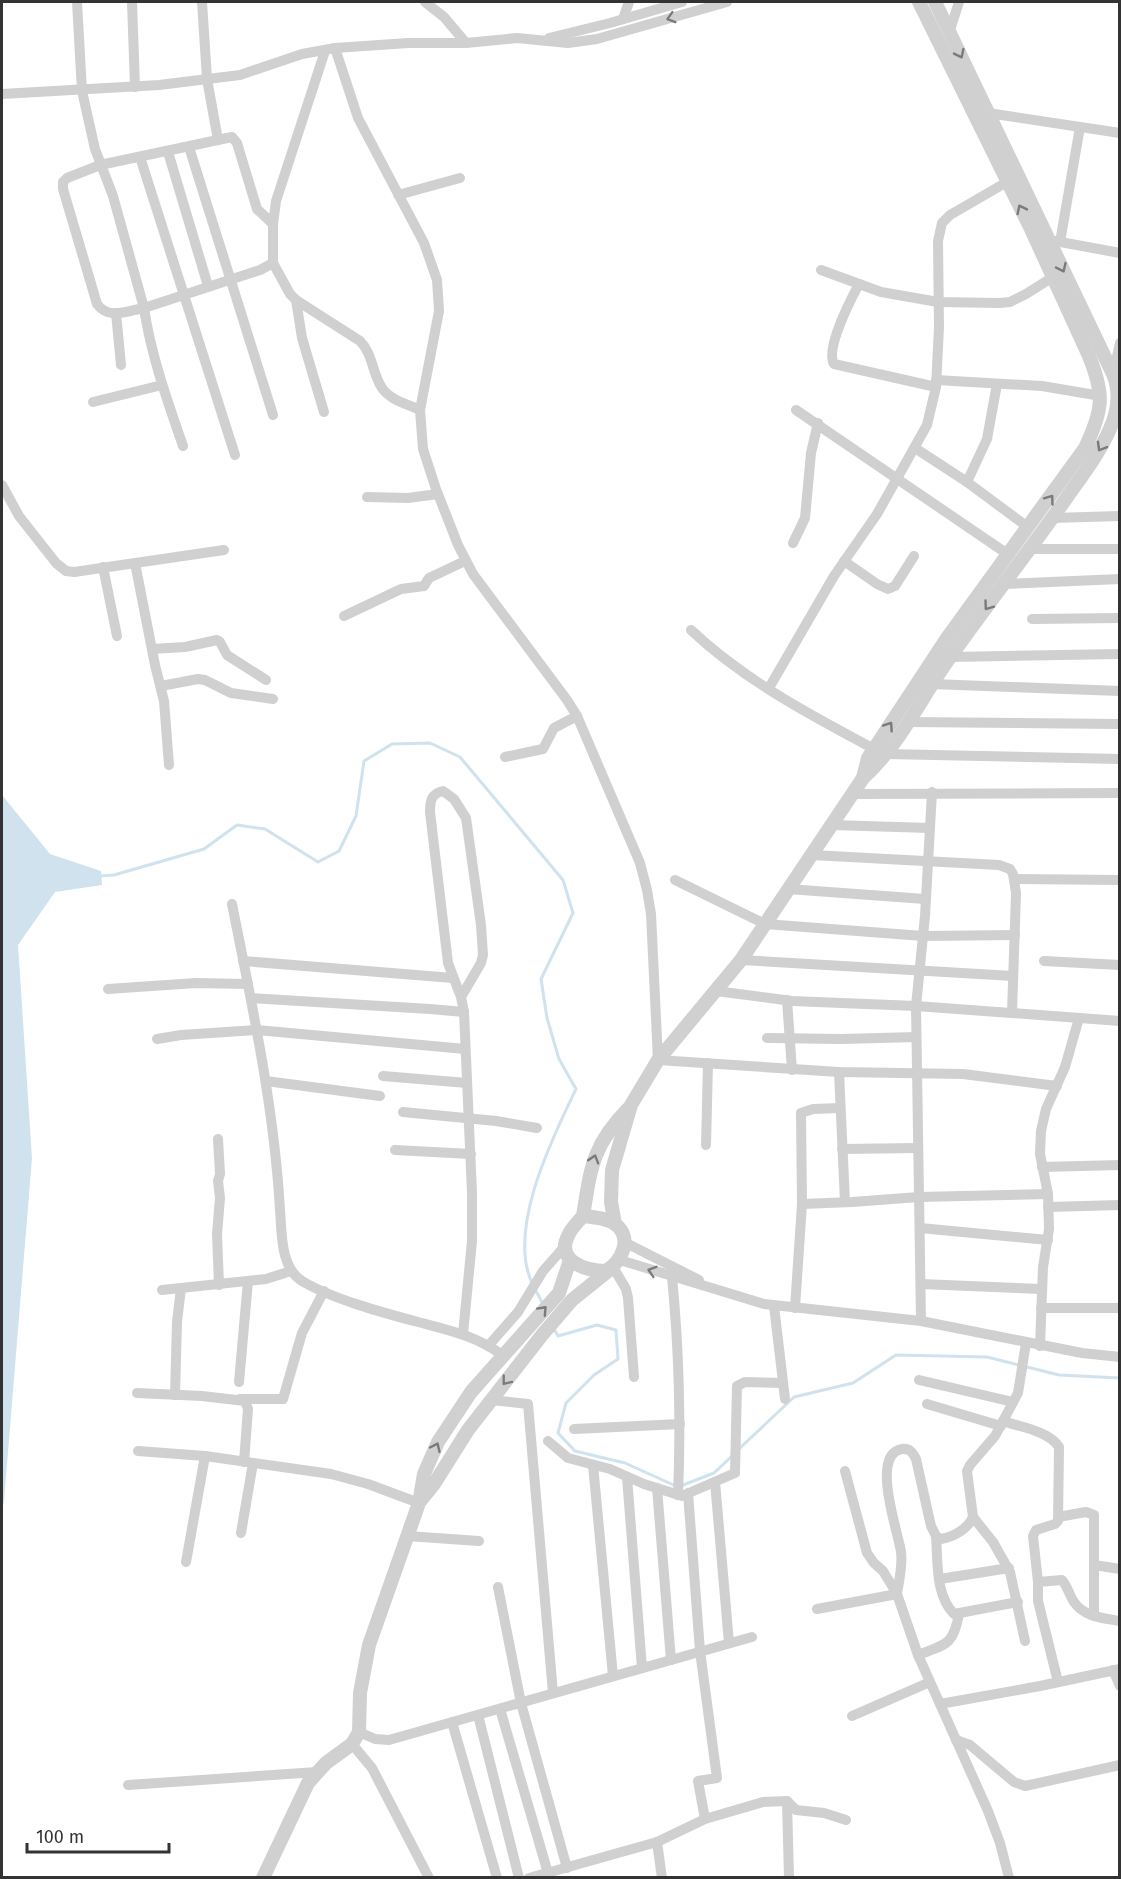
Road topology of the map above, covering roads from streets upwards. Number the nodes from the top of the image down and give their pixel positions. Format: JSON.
{"nodes":[{"id":1,"x":77,"y":2,"type":"edge"},
{"id":2,"x":132,"y":2,"type":"edge"},
{"id":3,"x":202,"y":2,"type":"edge"},
{"id":4,"x":425,"y":2,"type":"edge"},
{"id":5,"x":629,"y":2,"type":"edge"},
{"id":6,"x":682,"y":2,"type":"edge"},
{"id":7,"x":727,"y":2,"type":"edge"},
{"id":8,"x":919,"y":2,"type":"edge"},
{"id":9,"x":935,"y":2,"type":"edge"},
{"id":10,"x":959,"y":2,"type":"edge"},
{"id":11,"x":618,"y":20,"type":"junction"},
{"id":12,"x":617,"y":33,"type":"junction"},
{"id":13,"x":949,"y":33,"type":"junction"},
{"id":14,"x":543,"y":40,"type":"junction"},
{"id":15,"x":466,"y":43,"type":"junction"},
{"id":16,"x":330,"y":49,"type":"junction"},
{"id":17,"x":207,"y":79,"type":"junction"},
{"id":18,"x":135,"y":87,"type":"junction"},
{"id":19,"x":82,"y":91,"type":"junction"},
{"id":20,"x":2,"y":94,"type":"edge"},
{"id":21,"x":988,"y":113,"type":"junction"},
{"id":22,"x":1080,"y":127,"type":"junction"},
{"id":23,"x":1119,"y":133,"type":"edge"},
{"id":24,"x":218,"y":140,"type":"junction"},
{"id":25,"x":189,"y":147,"type":"junction"},
{"id":26,"x":168,"y":152,"type":"junction"},
{"id":27,"x":140,"y":157,"type":"junction"},
{"id":28,"x":100,"y":165,"type":"junction"},
{"id":29,"x":460,"y":178,"type":"dead end"},
{"id":30,"x":1007,"y":182,"type":"junction"},
{"id":31,"x":398,"y":195,"type":"junction"},
{"id":32,"x":273,"y":224,"type":"junction"},
{"id":33,"x":1054,"y":241,"type":"junction"},
{"id":34,"x":1119,"y":253,"type":"edge"},
{"id":35,"x":273,"y":263,"type":"junction"},
{"id":36,"x":821,"y":270,"type":"dead end"},
{"id":37,"x":1053,"y":277,"type":"junction"},
{"id":38,"x":231,"y":279,"type":"junction"},
{"id":39,"x":859,"y":284,"type":"junction"},
{"id":40,"x":208,"y":286,"type":"junction"},
{"id":41,"x":185,"y":294,"type":"junction"},
{"id":42,"x":296,"y":300,"type":"junction"},
{"id":43,"x":938,"y":302,"type":"junction"},
{"id":44,"x":144,"y":308,"type":"junction"},
{"id":45,"x":116,"y":313,"type":"junction"},
{"id":46,"x":1119,"y":343,"type":"edge"},
{"id":47,"x":122,"y":365,"type":"dead end"},
{"id":48,"x":1116,"y":375,"type":"edge"},
{"id":49,"x":1098,"y":377,"type":"junction"},
{"id":50,"x":936,"y":384,"type":"junction"},
{"id":51,"x":997,"y":384,"type":"junction"},
{"id":52,"x":162,"y":385,"type":"junction"},
{"id":53,"x":1101,"y":399,"type":"junction"},
{"id":54,"x":93,"y":402,"type":"dead end"},
{"id":55,"x":1119,"y":406,"type":"edge"},
{"id":56,"x":420,"y":410,"type":"junction"},
{"id":57,"x":796,"y":410,"type":"dead end"},
{"id":58,"x":324,"y":412,"type":"dead end"},
{"id":59,"x":273,"y":415,"type":"dead end"},
{"id":60,"x":818,"y":423,"type":"junction"},
{"id":61,"x":183,"y":446,"type":"dead end"},
{"id":62,"x":915,"y":448,"type":"junction"},
{"id":63,"x":235,"y":455,"type":"dead end"},
{"id":64,"x":898,"y":477,"type":"junction"},
{"id":65,"x":967,"y":482,"type":"junction"},
{"id":66,"x":2,"y":485,"type":"edge"},
{"id":67,"x":438,"y":494,"type":"junction"},
{"id":68,"x":367,"y":497,"type":"dead end"},
{"id":69,"x":1119,"y":516,"type":"edge"},
{"id":70,"x":1052,"y":518,"type":"junction"},
{"id":71,"x":1029,"y":528,"type":"junction"},
{"id":72,"x":793,"y":543,"type":"dead end"},
{"id":73,"x":1030,"y":549,"type":"junction"},
{"id":74,"x":1119,"y":549,"type":"edge"},
{"id":75,"x":224,"y":550,"type":"dead end"},
{"id":76,"x":1009,"y":555,"type":"junction"},
{"id":77,"x":914,"y":556,"type":"dead end"},
{"id":78,"x":465,"y":561,"type":"junction"},
{"id":79,"x":844,"y":561,"type":"junction"},
{"id":80,"x":135,"y":563,"type":"junction"},
{"id":81,"x":104,"y":567,"type":"junction"},
{"id":82,"x":1119,"y":579,"type":"edge"},
{"id":83,"x":1004,"y":584,"type":"junction"},
{"id":84,"x":344,"y":616,"type":"dead end"},
{"id":85,"x":1119,"y":618,"type":"edge"},
{"id":86,"x":1032,"y":619,"type":"dead end"},
{"id":87,"x":691,"y":630,"type":"dead end"},
{"id":88,"x":117,"y":636,"type":"dead end"},
{"id":89,"x":152,"y":649,"type":"junction"},
{"id":90,"x":1119,"y":654,"type":"edge"},
{"id":91,"x":950,"y":657,"type":"junction"},
{"id":92,"x":266,"y":680,"type":"dead end"},
{"id":93,"x":932,"y":684,"type":"junction"},
{"id":94,"x":161,"y":686,"type":"junction"},
{"id":95,"x":769,"y":688,"type":"junction"},
{"id":96,"x":1119,"y":691,"type":"edge"},
{"id":97,"x":273,"y":699,"type":"dead end"},
{"id":98,"x":577,"y":716,"type":"junction"},
{"id":99,"x":907,"y":722,"type":"junction"},
{"id":100,"x":1119,"y":724,"type":"edge"},
{"id":101,"x":880,"y":751,"type":"junction"},
{"id":102,"x":505,"y":757,"type":"dead end"},
{"id":103,"x":1119,"y":759,"type":"edge"},
{"id":104,"x":169,"y":765,"type":"dead end"},
{"id":105,"x":932,"y":792,"type":"junction"},
{"id":106,"x":1119,"y":793,"type":"edge"},
{"id":107,"x":853,"y":794,"type":"junction"},
{"id":108,"x":832,"y":825,"type":"junction"},
{"id":109,"x":930,"y":828,"type":"junction"},
{"id":110,"x":812,"y":855,"type":"junction"},
{"id":111,"x":927,"y":862,"type":"junction"},
{"id":112,"x":1014,"y":879,"type":"junction"},
{"id":113,"x":675,"y":880,"type":"dead end"},
{"id":114,"x":1119,"y":880,"type":"edge"},
{"id":115,"x":788,"y":889,"type":"junction"},
{"id":116,"x":926,"y":899,"type":"junction"},
{"id":117,"x":232,"y":904,"type":"dead end"},
{"id":118,"x":765,"y":924,"type":"junction"},
{"id":119,"x":1015,"y":935,"type":"junction"},
{"id":120,"x":923,"y":936,"type":"junction"},
{"id":121,"x":741,"y":960,"type":"junction"},
{"id":122,"x":243,"y":961,"type":"junction"},
{"id":123,"x":1044,"y":961,"type":"dead end"},
{"id":124,"x":1119,"y":965,"type":"edge"},
{"id":125,"x":919,"y":970,"type":"junction"},
{"id":126,"x":1013,"y":976,"type":"junction"},
{"id":127,"x":453,"y":978,"type":"junction"},
{"id":128,"x":248,"y":984,"type":"junction"},
{"id":129,"x":108,"y":989,"type":"dead end"},
{"id":130,"x":716,"y":991,"type":"junction"},
{"id":131,"x":462,"y":997,"type":"junction"},
{"id":132,"x":251,"y":998,"type":"junction"},
{"id":133,"x":787,"y":1000,"type":"junction"},
{"id":134,"x":916,"y":1006,"type":"junction"},
{"id":135,"x":464,"y":1012,"type":"junction"},
{"id":136,"x":1012,"y":1013,"type":"junction"},
{"id":137,"x":1079,"y":1018,"type":"junction"},
{"id":138,"x":1119,"y":1021,"type":"edge"},
{"id":139,"x":257,"y":1030,"type":"junction"},
{"id":140,"x":916,"y":1037,"type":"junction"},
{"id":141,"x":767,"y":1038,"type":"dead end"},
{"id":142,"x":157,"y":1039,"type":"dead end"},
{"id":143,"x":789,"y":1039,"type":"junction"},
{"id":144,"x":465,"y":1049,"type":"junction"},
{"id":145,"x":658,"y":1060,"type":"junction"},
{"id":146,"x":708,"y":1064,"type":"junction"},
{"id":147,"x":792,"y":1070,"type":"junction"},
{"id":148,"x":839,"y":1072,"type":"junction"},
{"id":149,"x":917,"y":1074,"type":"junction"},
{"id":150,"x":383,"y":1076,"type":"dead end"},
{"id":151,"x":266,"y":1081,"type":"junction"},
{"id":152,"x":467,"y":1083,"type":"junction"},
{"id":153,"x":1057,"y":1086,"type":"junction"},
{"id":154,"x":380,"y":1096,"type":"dead end"},
{"id":155,"x":631,"y":1106,"type":"junction"},
{"id":156,"x":840,"y":1108,"type":"junction"},
{"id":157,"x":403,"y":1112,"type":"dead end"},
{"id":158,"x":469,"y":1120,"type":"junction"},
{"id":159,"x":537,"y":1128,"type":"dead end"},
{"id":160,"x":218,"y":1139,"type":"dead end"},
{"id":161,"x":706,"y":1145,"type":"dead end"},
{"id":162,"x":918,"y":1148,"type":"junction"},
{"id":163,"x":842,"y":1149,"type":"junction"},
{"id":164,"x":395,"y":1150,"type":"dead end"},
{"id":165,"x":471,"y":1154,"type":"junction"},
{"id":166,"x":1119,"y":1165,"type":"edge"},
{"id":167,"x":1042,"y":1167,"type":"junction"},
{"id":168,"x":1048,"y":1194,"type":"junction"},
{"id":169,"x":919,"y":1197,"type":"junction"},
{"id":170,"x":845,"y":1202,"type":"junction"},
{"id":171,"x":802,"y":1203,"type":"junction"},
{"id":172,"x":1119,"y":1205,"type":"edge"},
{"id":173,"x":1048,"y":1207,"type":"junction"},
{"id":174,"x":583,"y":1216,"type":"junction"},
{"id":175,"x":615,"y":1224,"type":"junction"},
{"id":176,"x":920,"y":1228,"type":"junction"},
{"id":177,"x":1048,"y":1240,"type":"junction"},
{"id":178,"x":624,"y":1242,"type":"junction"},
{"id":179,"x":565,"y":1246,"type":"junction"},
{"id":180,"x":570,"y":1260,"type":"junction"},
{"id":181,"x":616,"y":1264,"type":"junction"},
{"id":182,"x":291,"y":1271,"type":"junction"},
{"id":183,"x":672,"y":1277,"type":"junction"},
{"id":184,"x":248,"y":1281,"type":"junction"},
{"id":185,"x":921,"y":1284,"type":"junction"},
{"id":186,"x":219,"y":1285,"type":"junction"},
{"id":187,"x":181,"y":1288,"type":"junction"},
{"id":188,"x":1041,"y":1289,"type":"junction"},
{"id":189,"x":162,"y":1290,"type":"dead end"},
{"id":190,"x":324,"y":1291,"type":"junction"},
{"id":191,"x":725,"y":1293,"type":"junction"},
{"id":192,"x":774,"y":1306,"type":"junction"},
{"id":193,"x":795,"y":1308,"type":"junction"},
{"id":194,"x":1041,"y":1308,"type":"junction"},
{"id":195,"x":1119,"y":1308,"type":"edge"},
{"id":196,"x":921,"y":1321,"type":"junction"},
{"id":197,"x":463,"y":1334,"type":"junction"},
{"id":198,"x":1026,"y":1343,"type":"junction"},
{"id":199,"x":489,"y":1345,"type":"junction"},
{"id":200,"x":1040,"y":1346,"type":"junction"},
{"id":201,"x":502,"y":1355,"type":"junction"},
{"id":202,"x":1119,"y":1357,"type":"edge"},
{"id":203,"x":634,"y":1377,"type":"dead end"},
{"id":204,"x":919,"y":1380,"type":"dead end"},
{"id":205,"x":239,"y":1382,"type":"dead end"},
{"id":206,"x":783,"y":1383,"type":"junction"},
{"id":207,"x":137,"y":1393,"type":"dead end"},
{"id":208,"x":175,"y":1395,"type":"junction"},
{"id":209,"x":1016,"y":1397,"type":"junction"},
{"id":210,"x":240,"y":1399,"type":"junction"},
{"id":211,"x":785,"y":1399,"type":"dead end"},
{"id":212,"x":491,"y":1400,"type":"junction"},
{"id":213,"x":927,"y":1404,"type":"dead end"},
{"id":214,"x":1002,"y":1423,"type":"junction"},
{"id":215,"x":680,"y":1424,"type":"junction"},
{"id":216,"x":574,"y":1429,"type":"dead end"},
{"id":217,"x":548,"y":1441,"type":"dead end"},
{"id":218,"x":138,"y":1451,"type":"dead end"},
{"id":219,"x":206,"y":1456,"type":"junction"},
{"id":220,"x":249,"y":1462,"type":"junction"},
{"id":221,"x":593,"y":1465,"type":"junction"},
{"id":222,"x":845,"y":1471,"type":"dead end"},
{"id":223,"x":627,"y":1477,"type":"junction"},
{"id":224,"x":715,"y":1482,"type":"junction"},
{"id":225,"x":657,"y":1488,"type":"junction"},
{"id":226,"x":683,"y":1494,"type":"junction"},
{"id":227,"x":419,"y":1503,"type":"junction"},
{"id":228,"x":973,"y":1517,"type":"junction"},
{"id":229,"x":1058,"y":1517,"type":"junction"},
{"id":230,"x":241,"y":1533,"type":"dead end"},
{"id":231,"x":407,"y":1536,"type":"junction"},
{"id":232,"x":936,"y":1536,"type":"junction"},
{"id":233,"x":479,"y":1541,"type":"dead end"},
{"id":234,"x":186,"y":1562,"type":"dead end"},
{"id":235,"x":1094,"y":1565,"type":"junction"},
{"id":236,"x":1009,"y":1568,"type":"junction"},
{"id":237,"x":1119,"y":1569,"type":"edge"},
{"id":238,"x":940,"y":1579,"type":"junction"},
{"id":239,"x":1038,"y":1582,"type":"junction"},
{"id":240,"x":498,"y":1587,"type":"dead end"},
{"id":241,"x":897,"y":1594,"type":"junction"},
{"id":242,"x":1018,"y":1602,"type":"junction"},
{"id":243,"x":817,"y":1610,"type":"dead end"},
{"id":244,"x":959,"y":1614,"type":"junction"},
{"id":245,"x":1094,"y":1616,"type":"junction"},
{"id":246,"x":1119,"y":1621,"type":"edge"},
{"id":247,"x":752,"y":1636,"type":"dead end"},
{"id":248,"x":1025,"y":1641,"type":"dead end"},
{"id":249,"x":729,"y":1643,"type":"junction"},
{"id":250,"x":700,"y":1651,"type":"junction"},
{"id":251,"x":918,"y":1655,"type":"junction"},
{"id":252,"x":671,"y":1659,"type":"junction"},
{"id":253,"x":642,"y":1668,"type":"junction"},
{"id":254,"x":1116,"y":1669,"type":"edge"},
{"id":255,"x":613,"y":1676,"type":"junction"},
{"id":256,"x":930,"y":1682,"type":"junction"},
{"id":257,"x":1058,"y":1682,"type":"junction"},
{"id":258,"x":1119,"y":1686,"type":"edge"},
{"id":259,"x":553,"y":1694,"type":"junction"},
{"id":260,"x":521,"y":1703,"type":"junction"},
{"id":261,"x":940,"y":1704,"type":"junction"},
{"id":262,"x":500,"y":1709,"type":"junction"},
{"id":263,"x":478,"y":1715,"type":"junction"},
{"id":264,"x":852,"y":1716,"type":"dead end"},
{"id":265,"x":452,"y":1722,"type":"junction"},
{"id":266,"x":355,"y":1738,"type":"junction"},
{"id":267,"x":956,"y":1740,"type":"junction"},
{"id":268,"x":1119,"y":1765,"type":"edge"},
{"id":269,"x":317,"y":1772,"type":"junction"},
{"id":270,"x":128,"y":1785,"type":"dead end"},
{"id":271,"x":787,"y":1801,"type":"junction"},
{"id":272,"x":705,"y":1819,"type":"junction"},
{"id":273,"x":846,"y":1820,"type":"dead end"},
{"id":274,"x":657,"y":1842,"type":"junction"},
{"id":275,"x":567,"y":1868,"type":"junction"},
{"id":276,"x":548,"y":1873,"type":"junction"},
{"id":277,"x":263,"y":1878,"type":"edge"},
{"id":278,"x":429,"y":1878,"type":"edge"},
{"id":279,"x":497,"y":1878,"type":"edge"},
{"id":280,"x":519,"y":1878,"type":"edge"},
{"id":281,"x":529,"y":1878,"type":"edge"},
{"id":282,"x":662,"y":1878,"type":"edge"},
{"id":283,"x":789,"y":1878,"type":"edge"},
{"id":284,"x":1010,"y":1878,"type":"edge"}],
"edges":[{"from":1,"to":19,"type":"street"},
{"from":2,"to":18,"type":"street"},
{"from":3,"to":17,"type":"street"},
{"from":4,"to":15,"type":"street"},
{"from":5,"to":11,"type":"street"},
{"from":6,"to":11,"type":"street"},
{"from":7,"to":12,"type":"street","one_way":true},
{"from":8,"to":30,"type":"street"},
{"from":9,"to":13,"type":"street"},
{"from":10,"to":13,"type":"street"},
{"from":11,"to":12,"type":"street"},
{"from":11,"to":14,"type":"street"},
{"from":12,"to":14,"type":"street"},
{"from":13,"to":21,"type":"street","one_way":true},
{"from":14,"to":15,"type":"street"},
{"from":15,"to":16,"type":"street"},
{"from":16,"to":17,"type":"street"},
{"from":16,"to":31,"type":"street"},
{"from":16,"to":32,"type":"street"},
{"from":17,"to":18,"type":"street"},
{"from":17,"to":24,"type":"street"},
{"from":18,"to":19,"type":"street"},
{"from":19,"to":20,"type":"street"},
{"from":19,"to":28,"type":"street"},
{"from":21,"to":22,"type":"street"},
{"from":21,"to":33,"type":"street"},
{"from":22,"to":23,"type":"street"},
{"from":22,"to":33,"type":"street"},
{"from":24,"to":25,"type":"street"},
{"from":24,"to":32,"type":"street"},
{"from":25,"to":26,"type":"street"},
{"from":25,"to":38,"type":"street"},
{"from":26,"to":27,"type":"street"},
{"from":26,"to":40,"type":"street"},
{"from":27,"to":28,"type":"street"},
{"from":27,"to":41,"type":"street"},
{"from":28,"to":44,"type":"street"},
{"from":28,"to":45,"type":"street"},
{"from":29,"to":31,"type":"street"},
{"from":37,"to":30,"type":"street","one_way":true},
{"from":30,"to":43,"type":"street"},
{"from":31,"to":56,"type":"street"},
{"from":32,"to":35,"type":"street"},
{"from":33,"to":34,"type":"street"},
{"from":33,"to":48,"type":"street","one_way":true},
{"from":35,"to":38,"type":"street"},
{"from":35,"to":42,"type":"street"},
{"from":36,"to":39,"type":"street"},
{"from":37,"to":43,"type":"street"},
{"from":37,"to":49,"type":"street"},
{"from":38,"to":40,"type":"street"},
{"from":38,"to":59,"type":"street"},
{"from":39,"to":43,"type":"street"},
{"from":39,"to":50,"type":"street"},
{"from":40,"to":41,"type":"street"},
{"from":41,"to":44,"type":"street"},
{"from":41,"to":63,"type":"street"},
{"from":42,"to":56,"type":"street"},
{"from":42,"to":58,"type":"street"},
{"from":43,"to":50,"type":"street"},
{"from":44,"to":45,"type":"street"},
{"from":44,"to":52,"type":"street"},
{"from":45,"to":47,"type":"street"},
{"from":46,"to":48,"type":"street"},
{"from":48,"to":49,"type":"street"},
{"from":48,"to":55,"type":"street"},
{"from":49,"to":53,"type":"street"},
{"from":50,"to":51,"type":"street"},
{"from":50,"to":62,"type":"street"},
{"from":51,"to":53,"type":"street"},
{"from":51,"to":65,"type":"street"},
{"from":52,"to":54,"type":"street"},
{"from":52,"to":61,"type":"street"},
{"from":53,"to":55,"type":"street"},
{"from":71,"to":53,"type":"street","one_way":true},
{"from":55,"to":70,"type":"street","one_way":true},
{"from":56,"to":67,"type":"street"},
{"from":57,"to":60,"type":"street"},
{"from":60,"to":64,"type":"street"},
{"from":60,"to":72,"type":"street"},
{"from":62,"to":64,"type":"street"},
{"from":62,"to":65,"type":"street"},
{"from":64,"to":76,"type":"street"},
{"from":64,"to":79,"type":"street"},
{"from":65,"to":71,"type":"street"},
{"from":66,"to":81,"type":"street"},
{"from":67,"to":68,"type":"street"},
{"from":67,"to":78,"type":"street"},
{"from":69,"to":70,"type":"street"},
{"from":70,"to":73,"type":"street"},
{"from":71,"to":76,"type":"street"},
{"from":73,"to":74,"type":"street"},
{"from":73,"to":83,"type":"street"},
{"from":75,"to":80,"type":"street"},
{"from":101,"to":76,"type":"street","one_way":true},
{"from":77,"to":79,"type":"street"},
{"from":78,"to":84,"type":"street"},
{"from":78,"to":98,"type":"street"},
{"from":79,"to":95,"type":"street"},
{"from":80,"to":81,"type":"street"},
{"from":80,"to":89,"type":"street"},
{"from":81,"to":88,"type":"street"},
{"from":82,"to":83,"type":"street"},
{"from":83,"to":91,"type":"street","one_way":true},
{"from":85,"to":86,"type":"street"},
{"from":87,"to":95,"type":"street"},
{"from":89,"to":92,"type":"street"},
{"from":89,"to":94,"type":"street"},
{"from":90,"to":91,"type":"street"},
{"from":91,"to":93,"type":"street"},
{"from":93,"to":96,"type":"street"},
{"from":93,"to":99,"type":"street"},
{"from":94,"to":97,"type":"street"},
{"from":94,"to":104,"type":"street"},
{"from":95,"to":101,"type":"street"},
{"from":98,"to":102,"type":"street"},
{"from":98,"to":145,"type":"street"},
{"from":99,"to":100,"type":"street"},
{"from":99,"to":101,"type":"street"},
{"from":101,"to":103,"type":"street"},
{"from":101,"to":107,"type":"street"},
{"from":105,"to":106,"type":"street"},
{"from":105,"to":107,"type":"street"},
{"from":105,"to":109,"type":"street"},
{"from":107,"to":108,"type":"street"},
{"from":108,"to":109,"type":"street"},
{"from":108,"to":110,"type":"street"},
{"from":109,"to":111,"type":"street"},
{"from":110,"to":111,"type":"street"},
{"from":110,"to":115,"type":"street"},
{"from":111,"to":112,"type":"street"},
{"from":111,"to":116,"type":"street"},
{"from":112,"to":114,"type":"street"},
{"from":112,"to":119,"type":"street"},
{"from":113,"to":118,"type":"street"},
{"from":115,"to":116,"type":"street"},
{"from":115,"to":118,"type":"street"},
{"from":116,"to":120,"type":"street"},
{"from":117,"to":122,"type":"street"},
{"from":118,"to":120,"type":"street"},
{"from":118,"to":121,"type":"street"},
{"from":119,"to":120,"type":"street"},
{"from":119,"to":126,"type":"street"},
{"from":120,"to":125,"type":"street"},
{"from":121,"to":125,"type":"street"},
{"from":121,"to":130,"type":"street"},
{"from":122,"to":127,"type":"street"},
{"from":122,"to":128,"type":"street"},
{"from":123,"to":124,"type":"street"},
{"from":125,"to":126,"type":"street"},
{"from":125,"to":134,"type":"street"},
{"from":126,"to":136,"type":"street"},
{"from":127,"to":131,"type":"street"},
{"from":127,"to":131,"type":"street"},
{"from":128,"to":129,"type":"street"},
{"from":128,"to":132,"type":"street"},
{"from":130,"to":133,"type":"street"},
{"from":130,"to":145,"type":"street"},
{"from":131,"to":135,"type":"street"},
{"from":132,"to":135,"type":"street"},
{"from":132,"to":139,"type":"street"},
{"from":133,"to":134,"type":"street"},
{"from":133,"to":143,"type":"street"},
{"from":134,"to":136,"type":"street"},
{"from":134,"to":140,"type":"street"},
{"from":135,"to":144,"type":"street"},
{"from":136,"to":137,"type":"street"},
{"from":137,"to":138,"type":"street"},
{"from":137,"to":153,"type":"street"},
{"from":139,"to":142,"type":"street"},
{"from":139,"to":144,"type":"street"},
{"from":139,"to":151,"type":"street"},
{"from":140,"to":143,"type":"street"},
{"from":140,"to":149,"type":"street"},
{"from":141,"to":143,"type":"street"},
{"from":143,"to":147,"type":"street"},
{"from":144,"to":152,"type":"street"},
{"from":145,"to":146,"type":"street"},
{"from":145,"to":155,"type":"street"},
{"from":146,"to":147,"type":"street"},
{"from":146,"to":161,"type":"street"},
{"from":147,"to":148,"type":"street"},
{"from":148,"to":149,"type":"street"},
{"from":148,"to":156,"type":"street"},
{"from":149,"to":153,"type":"street"},
{"from":149,"to":162,"type":"street"},
{"from":150,"to":152,"type":"street"},
{"from":151,"to":154,"type":"street"},
{"from":151,"to":182,"type":"street"},
{"from":152,"to":158,"type":"street"},
{"from":153,"to":167,"type":"street"},
{"from":174,"to":155,"type":"street","one_way":true},
{"from":155,"to":175,"type":"street"},
{"from":156,"to":163,"type":"street"},
{"from":156,"to":171,"type":"street"},
{"from":157,"to":158,"type":"street"},
{"from":158,"to":159,"type":"street"},
{"from":158,"to":165,"type":"street"},
{"from":160,"to":186,"type":"street"},
{"from":162,"to":163,"type":"street"},
{"from":162,"to":169,"type":"street"},
{"from":163,"to":170,"type":"street"},
{"from":164,"to":165,"type":"street"},
{"from":165,"to":197,"type":"street"},
{"from":166,"to":167,"type":"street"},
{"from":167,"to":168,"type":"street"},
{"from":168,"to":169,"type":"street"},
{"from":168,"to":173,"type":"street"},
{"from":169,"to":170,"type":"street"},
{"from":169,"to":176,"type":"street"},
{"from":170,"to":171,"type":"street"},
{"from":171,"to":193,"type":"street"},
{"from":172,"to":173,"type":"street"},
{"from":173,"to":177,"type":"street"},
{"from":174,"to":175,"type":"street"},
{"from":174,"to":179,"type":"street"},
{"from":175,"to":178,"type":"street"},
{"from":176,"to":177,"type":"street"},
{"from":176,"to":185,"type":"street"},
{"from":177,"to":188,"type":"street"},
{"from":178,"to":181,"type":"street"},
{"from":178,"to":191,"type":"street"},
{"from":179,"to":180,"type":"street"},
{"from":179,"to":199,"type":"street"},
{"from":180,"to":181,"type":"street"},
{"from":201,"to":180,"type":"street","one_way":true},
{"from":183,"to":181,"type":"street","one_way":true},
{"from":181,"to":203,"type":"street"},
{"from":181,"to":212,"type":"street","one_way":true},
{"from":182,"to":184,"type":"street"},
{"from":182,"to":190,"type":"street"},
{"from":183,"to":191,"type":"street"},
{"from":183,"to":215,"type":"street"},
{"from":184,"to":186,"type":"street"},
{"from":184,"to":205,"type":"street"},
{"from":185,"to":188,"type":"street"},
{"from":185,"to":196,"type":"street"},
{"from":186,"to":187,"type":"street"},
{"from":187,"to":189,"type":"street"},
{"from":187,"to":208,"type":"street"},
{"from":188,"to":194,"type":"street"},
{"from":190,"to":197,"type":"street"},
{"from":190,"to":210,"type":"street"},
{"from":191,"to":192,"type":"street"},
{"from":192,"to":193,"type":"street"},
{"from":192,"to":206,"type":"street"},
{"from":193,"to":196,"type":"street"},
{"from":194,"to":195,"type":"street"},
{"from":194,"to":200,"type":"street"},
{"from":196,"to":198,"type":"street"},
{"from":197,"to":199,"type":"street"},
{"from":198,"to":200,"type":"street"},
{"from":198,"to":209,"type":"street"},
{"from":199,"to":201,"type":"street"},
{"from":200,"to":202,"type":"street"},
{"from":227,"to":201,"type":"street","one_way":true},
{"from":204,"to":209,"type":"street"},
{"from":206,"to":211,"type":"street"},
{"from":206,"to":224,"type":"street"},
{"from":207,"to":208,"type":"street"},
{"from":208,"to":210,"type":"street"},
{"from":209,"to":214,"type":"street"},
{"from":210,"to":220,"type":"street"},
{"from":212,"to":227,"type":"street"},
{"from":212,"to":259,"type":"street"},
{"from":213,"to":214,"type":"street"},
{"from":214,"to":228,"type":"street"},
{"from":214,"to":229,"type":"street"},
{"from":215,"to":216,"type":"street"},
{"from":215,"to":226,"type":"street"},
{"from":217,"to":221,"type":"street"},
{"from":218,"to":219,"type":"street"},
{"from":219,"to":220,"type":"street"},
{"from":219,"to":234,"type":"street"},
{"from":220,"to":227,"type":"street"},
{"from":220,"to":230,"type":"street"},
{"from":221,"to":223,"type":"street"},
{"from":221,"to":255,"type":"street"},
{"from":222,"to":241,"type":"street"},
{"from":223,"to":225,"type":"street"},
{"from":223,"to":253,"type":"street"},
{"from":224,"to":226,"type":"street"},
{"from":224,"to":249,"type":"street"},
{"from":225,"to":226,"type":"street"},
{"from":225,"to":252,"type":"street"},
{"from":226,"to":250,"type":"street"},
{"from":227,"to":231,"type":"street"},
{"from":228,"to":232,"type":"street"},
{"from":228,"to":236,"type":"street"},
{"from":229,"to":235,"type":"street"},
{"from":229,"to":239,"type":"street"},
{"from":231,"to":233,"type":"street"},
{"from":231,"to":266,"type":"street"},
{"from":232,"to":238,"type":"street"},
{"from":232,"to":241,"type":"street"},
{"from":235,"to":237,"type":"street"},
{"from":235,"to":245,"type":"street"},
{"from":236,"to":238,"type":"street"},
{"from":236,"to":242,"type":"street"},
{"from":238,"to":244,"type":"street"},
{"from":239,"to":245,"type":"street"},
{"from":239,"to":257,"type":"street"},
{"from":240,"to":260,"type":"street"},
{"from":241,"to":243,"type":"street"},
{"from":241,"to":251,"type":"street"},
{"from":242,"to":244,"type":"street"},
{"from":242,"to":248,"type":"street"},
{"from":244,"to":251,"type":"street"},
{"from":245,"to":246,"type":"street"},
{"from":247,"to":249,"type":"street"},
{"from":249,"to":250,"type":"street"},
{"from":250,"to":252,"type":"street"},
{"from":250,"to":272,"type":"street"},
{"from":251,"to":256,"type":"street"},
{"from":252,"to":253,"type":"street"},
{"from":253,"to":255,"type":"street"},
{"from":254,"to":257,"type":"street"},
{"from":254,"to":258,"type":"street"},
{"from":255,"to":259,"type":"street"},
{"from":256,"to":261,"type":"street"},
{"from":256,"to":264,"type":"street"},
{"from":257,"to":261,"type":"street"},
{"from":259,"to":260,"type":"street"},
{"from":260,"to":262,"type":"street"},
{"from":260,"to":275,"type":"street"},
{"from":261,"to":267,"type":"street"},
{"from":262,"to":263,"type":"street"},
{"from":262,"to":276,"type":"street"},
{"from":263,"to":265,"type":"street"},
{"from":263,"to":280,"type":"street"},
{"from":265,"to":266,"type":"street"},
{"from":265,"to":279,"type":"street"},
{"from":266,"to":269,"type":"street"},
{"from":266,"to":278,"type":"street"},
{"from":267,"to":268,"type":"street"},
{"from":267,"to":284,"type":"street"},
{"from":269,"to":270,"type":"street"},
{"from":269,"to":277,"type":"street"},
{"from":271,"to":272,"type":"street"},
{"from":271,"to":273,"type":"street"},
{"from":271,"to":283,"type":"street"},
{"from":272,"to":274,"type":"street"},
{"from":274,"to":275,"type":"street"},
{"from":274,"to":282,"type":"street"},
{"from":275,"to":276,"type":"street"},
{"from":276,"to":281,"type":"street"}]}
